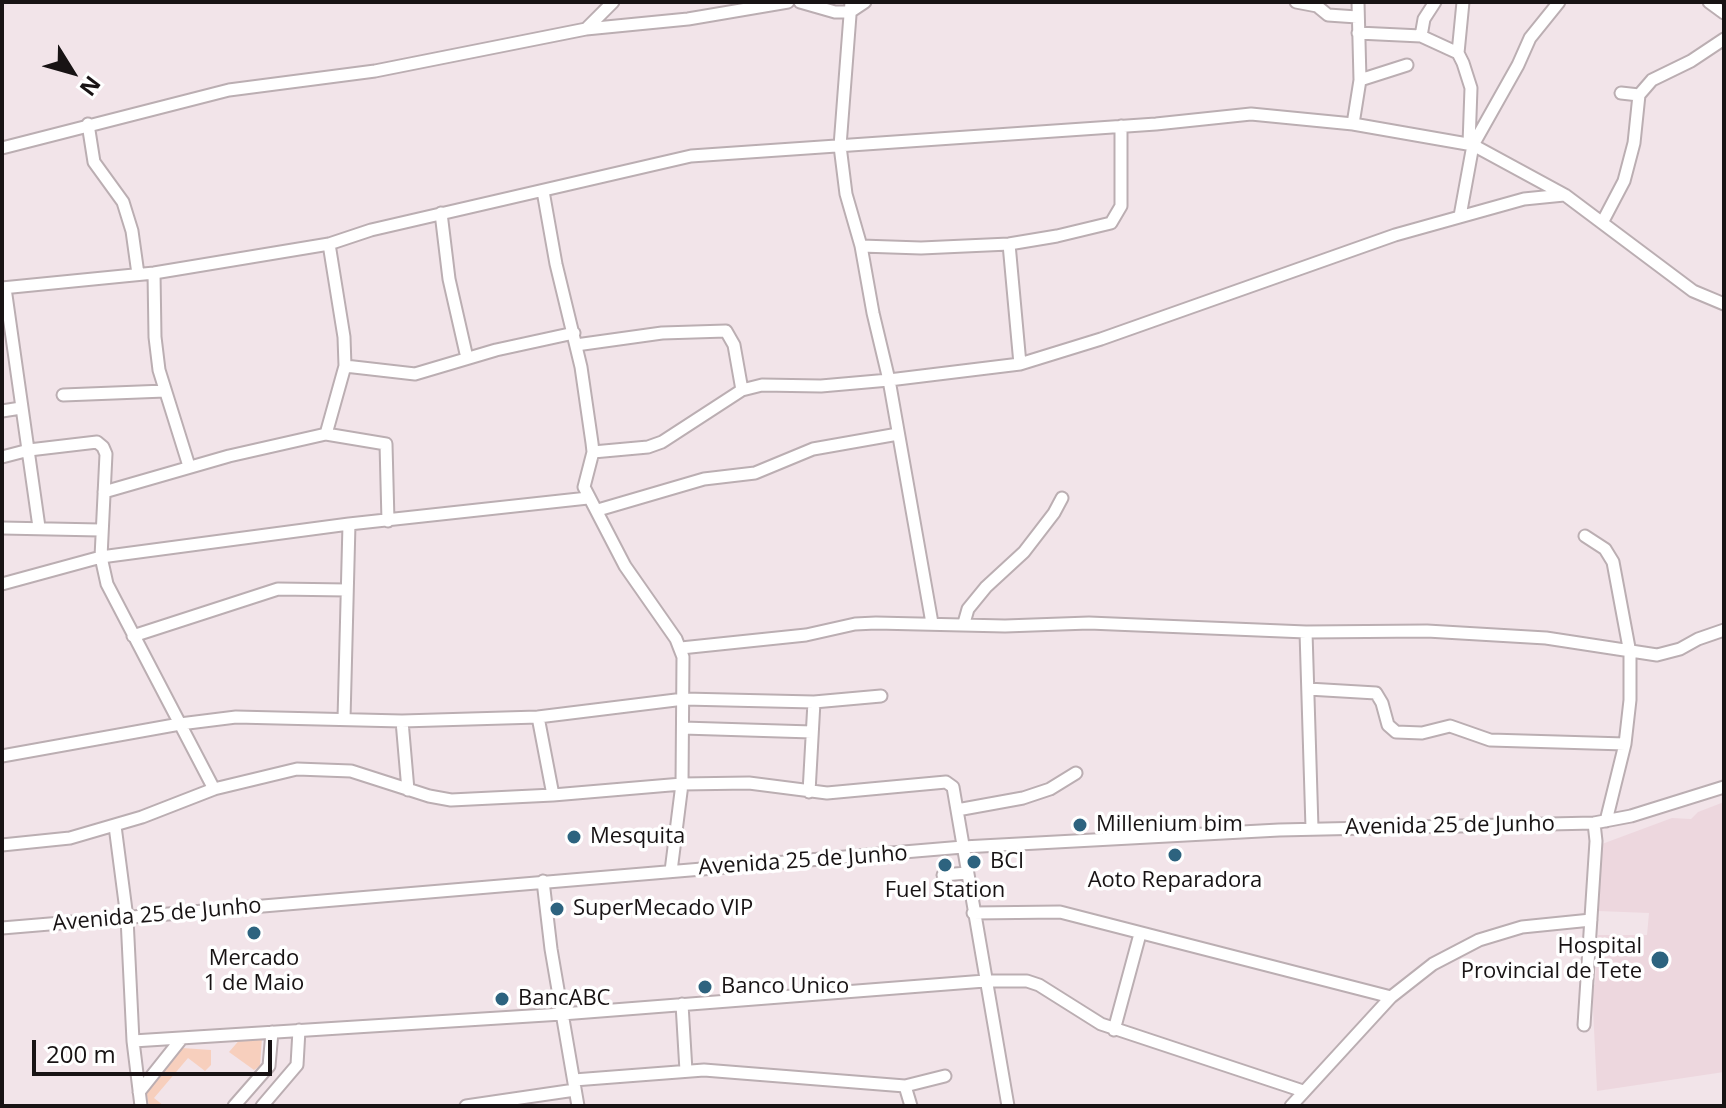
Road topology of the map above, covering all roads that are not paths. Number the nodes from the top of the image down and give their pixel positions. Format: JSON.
{"nodes":[{"id":1,"x":613,"y":2,"type":"edge"},
{"id":2,"x":788,"y":2,"type":"edge"},
{"id":3,"x":800,"y":2,"type":"edge"},
{"id":4,"x":865,"y":2,"type":"edge"},
{"id":5,"x":1296,"y":2,"type":"edge"},
{"id":6,"x":1358,"y":2,"type":"edge"},
{"id":7,"x":1435,"y":2,"type":"edge"},
{"id":8,"x":1463,"y":2,"type":"edge"},
{"id":9,"x":1557,"y":2,"type":"edge"},
{"id":10,"x":1709,"y":2,"type":"edge"},
{"id":11,"x":850,"y":7,"type":"edge"},
{"id":12,"x":1724,"y":13,"type":"edge"},
{"id":13,"x":1357,"y":17,"type":"junction"},
{"id":14,"x":586,"y":29,"type":"junction"},
{"id":15,"x":1358,"y":33,"type":"junction"},
{"id":16,"x":1421,"y":36,"type":"junction"},
{"id":17,"x":1724,"y":39,"type":"edge"},
{"id":18,"x":1458,"y":53,"type":"junction"},
{"id":19,"x":1407,"y":65,"type":"dead end"},
{"id":20,"x":1360,"y":80,"type":"junction"},
{"id":21,"x":1621,"y":93,"type":"dead end"},
{"id":22,"x":1639,"y":95,"type":"junction"},
{"id":23,"x":88,"y":124,"type":"junction"},
{"id":24,"x":1353,"y":124,"type":"junction"},
{"id":25,"x":1121,"y":126,"type":"junction"},
{"id":26,"x":1471,"y":144,"type":"junction"},
{"id":27,"x":840,"y":146,"type":"junction"},
{"id":28,"x":2,"y":148,"type":"edge"},
{"id":29,"x":543,"y":191,"type":"junction"},
{"id":30,"x":1565,"y":195,"type":"junction"},
{"id":31,"x":441,"y":213,"type":"junction"},
{"id":32,"x":1460,"y":216,"type":"junction"},
{"id":33,"x":1603,"y":221,"type":"junction"},
{"id":34,"x":329,"y":244,"type":"junction"},
{"id":35,"x":1009,"y":244,"type":"junction"},
{"id":36,"x":861,"y":246,"type":"junction"},
{"id":37,"x":154,"y":273,"type":"junction"},
{"id":38,"x":138,"y":274,"type":"junction"},
{"id":39,"x":3,"y":288,"type":"edge"},
{"id":40,"x":1724,"y":304,"type":"edge"},
{"id":41,"x":575,"y":339,"type":"junction"},
{"id":42,"x":467,"y":358,"type":"junction"},
{"id":43,"x":1020,"y":364,"type":"junction"},
{"id":44,"x":345,"y":366,"type":"junction"},
{"id":45,"x":889,"y":380,"type":"junction"},
{"id":46,"x":742,"y":390,"type":"junction"},
{"id":47,"x":165,"y":391,"type":"junction"},
{"id":48,"x":63,"y":395,"type":"dead end"},
{"id":49,"x":21,"y":408,"type":"junction"},
{"id":50,"x":2,"y":411,"type":"edge"},
{"id":51,"x":326,"y":434,"type":"junction"},
{"id":52,"x":898,"y":434,"type":"junction"},
{"id":53,"x":29,"y":450,"type":"junction"},
{"id":54,"x":593,"y":452,"type":"junction"},
{"id":55,"x":2,"y":457,"type":"edge"},
{"id":56,"x":189,"y":466,"type":"junction"},
{"id":57,"x":104,"y":492,"type":"junction"},
{"id":58,"x":588,"y":498,"type":"junction"},
{"id":59,"x":1062,"y":498,"type":"dead end"},
{"id":60,"x":598,"y":510,"type":"junction"},
{"id":61,"x":388,"y":521,"type":"junction"},
{"id":62,"x":349,"y":524,"type":"junction"},
{"id":63,"x":39,"y":527,"type":"junction"},
{"id":64,"x":2,"y":528,"type":"edge"},
{"id":65,"x":100,"y":530,"type":"junction"},
{"id":66,"x":1585,"y":536,"type":"dead end"},
{"id":67,"x":101,"y":557,"type":"junction"},
{"id":68,"x":2,"y":584,"type":"edge"},
{"id":69,"x":347,"y":590,"type":"junction"},
{"id":70,"x":932,"y":623,"type":"junction"},
{"id":71,"x":964,"y":623,"type":"junction"},
{"id":72,"x":1724,"y":630,"type":"edge"},
{"id":73,"x":1306,"y":632,"type":"junction"},
{"id":74,"x":133,"y":636,"type":"junction"},
{"id":75,"x":681,"y":648,"type":"junction"},
{"id":76,"x":1630,"y":653,"type":"junction"},
{"id":77,"x":1308,"y":689,"type":"junction"},
{"id":78,"x":881,"y":696,"type":"dead end"},
{"id":79,"x":684,"y":699,"type":"junction"},
{"id":80,"x":814,"y":702,"type":"junction"},
{"id":81,"x":538,"y":717,"type":"junction"},
{"id":82,"x":344,"y":719,"type":"junction"},
{"id":83,"x":402,"y":721,"type":"junction"},
{"id":84,"x":180,"y":724,"type":"junction"},
{"id":85,"x":683,"y":728,"type":"junction"},
{"id":86,"x":812,"y":732,"type":"junction"},
{"id":87,"x":1625,"y":744,"type":"junction"},
{"id":88,"x":2,"y":756,"type":"edge"},
{"id":89,"x":1076,"y":773,"type":"dead end"},
{"id":90,"x":682,"y":784,"type":"junction"},
{"id":91,"x":1724,"y":787,"type":"edge"},
{"id":92,"x":214,"y":789,"type":"junction"},
{"id":93,"x":408,"y":790,"type":"junction"},
{"id":94,"x":809,"y":792,"type":"junction"},
{"id":95,"x":553,"y":795,"type":"junction"},
{"id":96,"x":957,"y":810,"type":"junction"},
{"id":97,"x":1600,"y":822,"type":"junction"},
{"id":98,"x":115,"y":826,"type":"junction"},
{"id":99,"x":1312,"y":828,"type":"junction"},
{"id":100,"x":2,"y":845,"type":"edge"},
{"id":101,"x":963,"y":847,"type":"junction"},
{"id":102,"x":671,"y":871,"type":"junction"},
{"id":103,"x":967,"y":873,"type":"junction"},
{"id":104,"x":943,"y":875,"type":"dead end"},
{"id":105,"x":543,"y":881,"type":"junction"},
{"id":106,"x":973,"y":913,"type":"junction"},
{"id":107,"x":127,"y":918,"type":"junction"},
{"id":108,"x":1591,"y":920,"type":"junction"},
{"id":109,"x":2,"y":928,"type":"edge"},
{"id":110,"x":1140,"y":934,"type":"junction"},
{"id":111,"x":985,"y":981,"type":"junction"},
{"id":112,"x":1391,"y":997,"type":"junction"},
{"id":113,"x":682,"y":1004,"type":"junction"},
{"id":114,"x":562,"y":1014,"type":"junction"},
{"id":115,"x":1584,"y":1025,"type":"dead end"},
{"id":116,"x":299,"y":1030,"type":"junction"},
{"id":117,"x":1114,"y":1030,"type":"junction"},
{"id":118,"x":272,"y":1032,"type":"junction"},
{"id":119,"x":182,"y":1038,"type":"junction"},
{"id":120,"x":133,"y":1041,"type":"junction"},
{"id":121,"x":686,"y":1071,"type":"junction"},
{"id":122,"x":945,"y":1076,"type":"dead end"},
{"id":123,"x":574,"y":1085,"type":"junction"},
{"id":124,"x":905,"y":1086,"type":"junction"},
{"id":125,"x":1303,"y":1091,"type":"junction"},
{"id":126,"x":139,"y":1092,"type":"junction"},
{"id":127,"x":141,"y":1106,"type":"edge"},
{"id":128,"x":234,"y":1106,"type":"edge"},
{"id":129,"x":262,"y":1106,"type":"edge"},
{"id":130,"x":466,"y":1106,"type":"edge"},
{"id":131,"x":578,"y":1106,"type":"edge"},
{"id":132,"x":911,"y":1106,"type":"edge"},
{"id":133,"x":1008,"y":1106,"type":"edge"},
{"id":134,"x":1291,"y":1106,"type":"edge"}],
"edges":[{"from":1,"to":14,"type":"street"},
{"from":2,"to":14,"type":"street"},
{"from":3,"to":11,"type":"street"},
{"from":4,"to":11,"type":"street"},
{"from":5,"to":13,"type":"street"},
{"from":6,"to":13,"type":"street"},
{"from":7,"to":16,"type":"street"},
{"from":8,"to":18,"type":"street"},
{"from":9,"to":26,"type":"street"},
{"from":10,"to":12,"type":"street"},
{"from":11,"to":27,"type":"street"},
{"from":13,"to":15,"type":"street"},
{"from":14,"to":23,"type":"street"},
{"from":15,"to":16,"type":"street"},
{"from":15,"to":20,"type":"street"},
{"from":16,"to":18,"type":"street"},
{"from":17,"to":22,"type":"street"},
{"from":18,"to":26,"type":"street"},
{"from":19,"to":20,"type":"street"},
{"from":20,"to":24,"type":"street"},
{"from":21,"to":22,"type":"street"},
{"from":22,"to":33,"type":"street"},
{"from":23,"to":28,"type":"street"},
{"from":23,"to":38,"type":"street"},
{"from":24,"to":25,"type":"street"},
{"from":24,"to":26,"type":"street"},
{"from":25,"to":27,"type":"street"},
{"from":25,"to":35,"type":"street"},
{"from":26,"to":30,"type":"street"},
{"from":26,"to":32,"type":"street"},
{"from":27,"to":29,"type":"street"},
{"from":27,"to":36,"type":"street"},
{"from":29,"to":31,"type":"street"},
{"from":29,"to":41,"type":"street"},
{"from":30,"to":32,"type":"street"},
{"from":30,"to":33,"type":"street"},
{"from":31,"to":34,"type":"street"},
{"from":31,"to":42,"type":"street"},
{"from":32,"to":43,"type":"street"},
{"from":33,"to":40,"type":"street"},
{"from":34,"to":37,"type":"street"},
{"from":34,"to":44,"type":"street"},
{"from":35,"to":36,"type":"street"},
{"from":35,"to":43,"type":"street"},
{"from":36,"to":45,"type":"street"},
{"from":37,"to":38,"type":"street"},
{"from":37,"to":47,"type":"street"},
{"from":38,"to":39,"type":"street"},
{"from":39,"to":49,"type":"street"},
{"from":41,"to":42,"type":"street"},
{"from":41,"to":46,"type":"street"},
{"from":41,"to":54,"type":"street"},
{"from":42,"to":44,"type":"street"},
{"from":43,"to":45,"type":"street"},
{"from":44,"to":51,"type":"street"},
{"from":45,"to":46,"type":"street"},
{"from":45,"to":52,"type":"street"},
{"from":46,"to":54,"type":"street"},
{"from":47,"to":48,"type":"street"},
{"from":47,"to":56,"type":"street"},
{"from":49,"to":50,"type":"street"},
{"from":49,"to":53,"type":"street"},
{"from":51,"to":56,"type":"street"},
{"from":51,"to":61,"type":"street"},
{"from":52,"to":60,"type":"street"},
{"from":52,"to":70,"type":"street"},
{"from":53,"to":55,"type":"street"},
{"from":53,"to":57,"type":"street"},
{"from":53,"to":63,"type":"street"},
{"from":54,"to":58,"type":"street"},
{"from":56,"to":57,"type":"street"},
{"from":57,"to":65,"type":"street"},
{"from":58,"to":60,"type":"street"},
{"from":58,"to":61,"type":"street"},
{"from":59,"to":71,"type":"street"},
{"from":60,"to":75,"type":"street"},
{"from":61,"to":62,"type":"street"},
{"from":62,"to":67,"type":"street"},
{"from":62,"to":69,"type":"street"},
{"from":63,"to":64,"type":"street"},
{"from":63,"to":65,"type":"street"},
{"from":65,"to":67,"type":"street"},
{"from":66,"to":76,"type":"street"},
{"from":67,"to":68,"type":"street"},
{"from":67,"to":74,"type":"street"},
{"from":69,"to":74,"type":"street"},
{"from":69,"to":82,"type":"street"},
{"from":70,"to":71,"type":"street"},
{"from":70,"to":75,"type":"street"},
{"from":71,"to":73,"type":"street"},
{"from":72,"to":76,"type":"street"},
{"from":73,"to":76,"type":"street"},
{"from":73,"to":77,"type":"street"},
{"from":74,"to":84,"type":"street"},
{"from":75,"to":79,"type":"street"},
{"from":76,"to":87,"type":"street"},
{"from":77,"to":87,"type":"street"},
{"from":77,"to":99,"type":"street"},
{"from":78,"to":80,"type":"street"},
{"from":79,"to":80,"type":"street"},
{"from":79,"to":81,"type":"street"},
{"from":79,"to":85,"type":"street"},
{"from":80,"to":86,"type":"street"},
{"from":81,"to":83,"type":"street"},
{"from":81,"to":95,"type":"street"},
{"from":82,"to":83,"type":"street"},
{"from":82,"to":84,"type":"street"},
{"from":83,"to":93,"type":"street"},
{"from":84,"to":88,"type":"street"},
{"from":84,"to":92,"type":"street"},
{"from":85,"to":86,"type":"street"},
{"from":85,"to":90,"type":"street"},
{"from":86,"to":94,"type":"street"},
{"from":87,"to":97,"type":"street"},
{"from":89,"to":96,"type":"street"},
{"from":90,"to":94,"type":"street"},
{"from":90,"to":95,"type":"street"},
{"from":90,"to":102,"type":"street"},
{"from":91,"to":97,"type":"street","name":"Avenida 25 de Junho"},
{"from":92,"to":93,"type":"street"},
{"from":92,"to":98,"type":"street"},
{"from":93,"to":95,"type":"street"},
{"from":94,"to":96,"type":"street"},
{"from":96,"to":101,"type":"street"},
{"from":97,"to":99,"type":"street","name":"Avenida 25 de Junho"},
{"from":97,"to":108,"type":"street"},
{"from":98,"to":100,"type":"street"},
{"from":98,"to":107,"type":"street"},
{"from":99,"to":101,"type":"street","name":"Avenida 25 de Junho"},
{"from":101,"to":102,"type":"street","name":"Avenida 25 de Junho"},
{"from":101,"to":103,"type":"street"},
{"from":102,"to":105,"type":"street","name":"Avenida 25 de Junho"},
{"from":103,"to":104,"type":"street"},
{"from":103,"to":106,"type":"street"},
{"from":105,"to":107,"type":"street","name":"Avenida 25 de Junho"},
{"from":105,"to":114,"type":"street"},
{"from":106,"to":110,"type":"street"},
{"from":106,"to":111,"type":"street"},
{"from":107,"to":109,"type":"street","name":"Avenida 25 de Junho"},
{"from":107,"to":120,"type":"street"},
{"from":108,"to":112,"type":"street"},
{"from":108,"to":115,"type":"street"},
{"from":110,"to":112,"type":"street"},
{"from":110,"to":117,"type":"street"},
{"from":111,"to":113,"type":"street"},
{"from":111,"to":117,"type":"street"},
{"from":111,"to":133,"type":"street"},
{"from":112,"to":125,"type":"street"},
{"from":113,"to":114,"type":"street"},
{"from":113,"to":121,"type":"street"},
{"from":114,"to":116,"type":"street"},
{"from":114,"to":123,"type":"street"},
{"from":116,"to":118,"type":"street"},
{"from":116,"to":129,"type":"street"},
{"from":117,"to":125,"type":"street"},
{"from":118,"to":119,"type":"street"},
{"from":118,"to":128,"type":"street"},
{"from":119,"to":120,"type":"street"},
{"from":119,"to":126,"type":"street"},
{"from":120,"to":126,"type":"street"},
{"from":121,"to":123,"type":"street"},
{"from":121,"to":124,"type":"street"},
{"from":122,"to":124,"type":"street"},
{"from":123,"to":130,"type":"street"},
{"from":123,"to":131,"type":"street"},
{"from":124,"to":132,"type":"street"},
{"from":125,"to":134,"type":"street"},
{"from":126,"to":127,"type":"street"}]}
